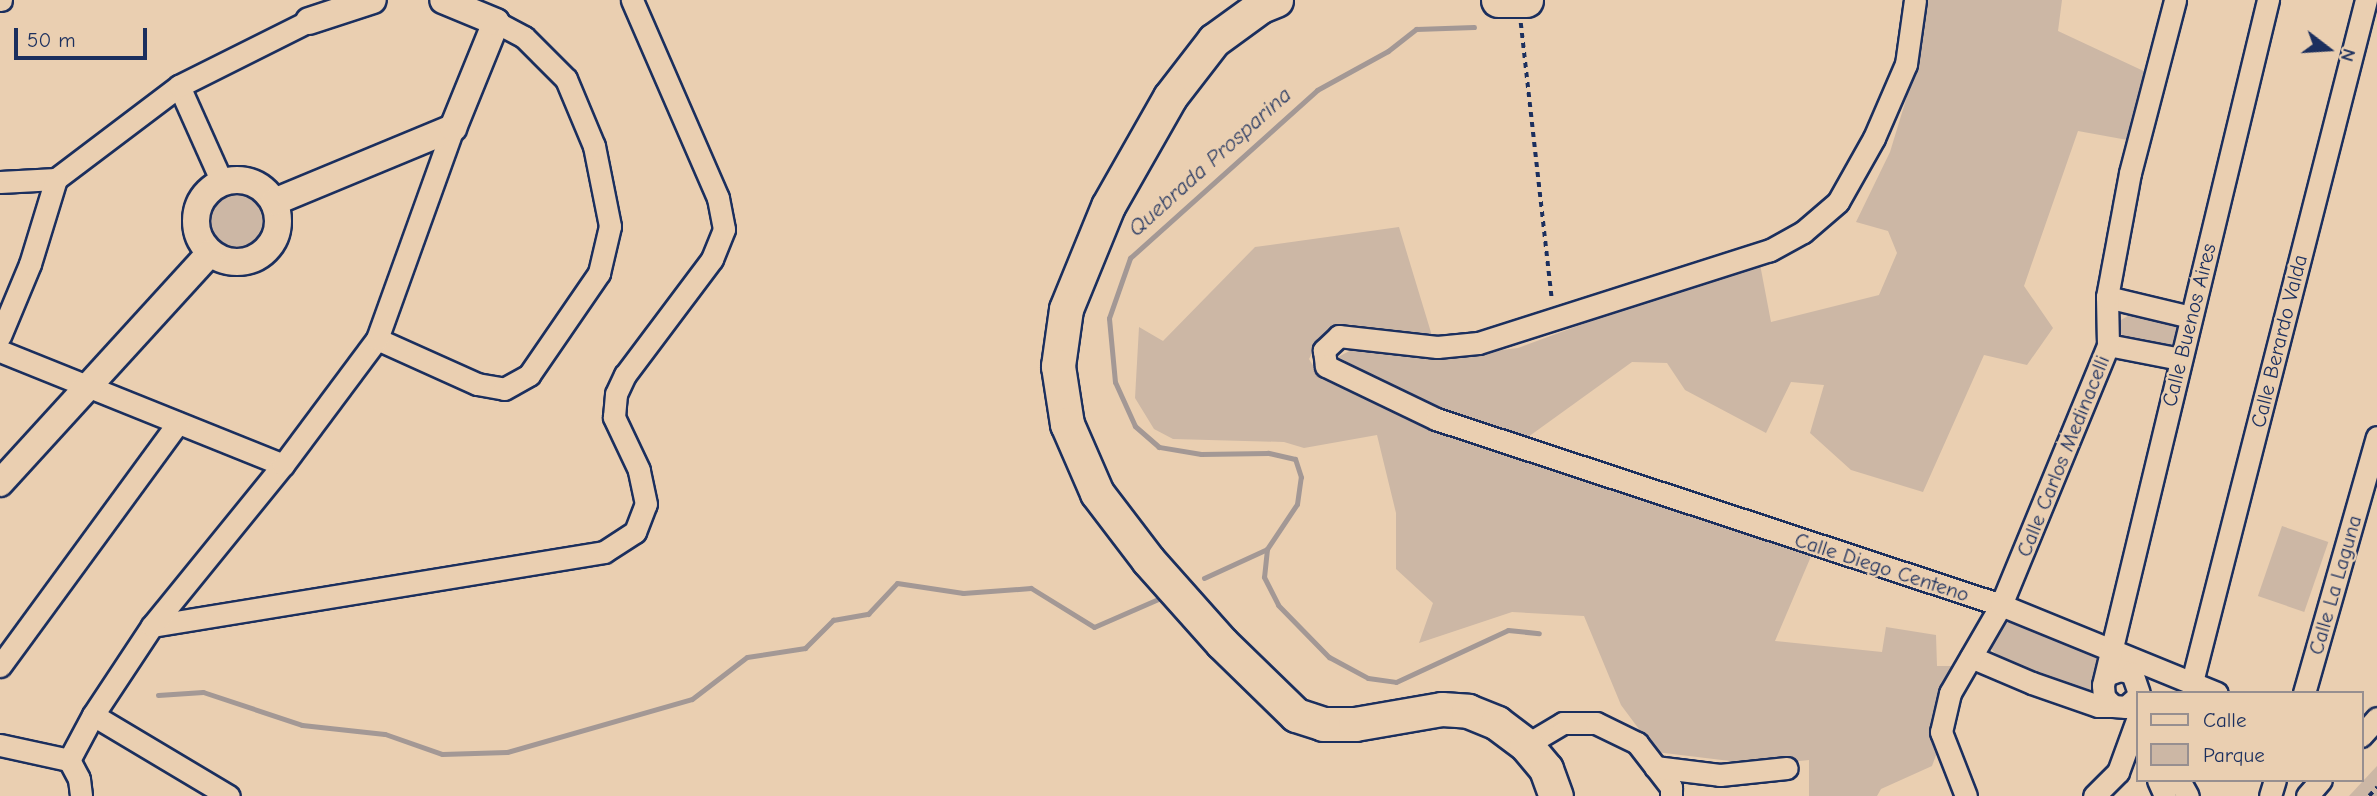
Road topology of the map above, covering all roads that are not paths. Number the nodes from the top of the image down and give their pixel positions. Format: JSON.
{"nodes":[{"id":1,"x":373,"y":0,"type":"edge"},
{"id":2,"x":443,"y":0,"type":"edge"},
{"id":3,"x":632,"y":0,"type":"edge"},
{"id":4,"x":1276,"y":0,"type":"edge"},
{"id":5,"x":1915,"y":0,"type":"edge"},
{"id":6,"x":2175,"y":0,"type":"edge"},
{"id":7,"x":2268,"y":0,"type":"edge"},
{"id":8,"x":2366,"y":0,"type":"edge"},
{"id":9,"x":313,"y":10,"type":"edge"},
{"id":10,"x":496,"y":22,"type":"junction"},
{"id":11,"x":179,"y":86,"type":"junction"},
{"id":12,"x":453,"y":128,"type":"junction"},
{"id":13,"x":56,"y":179,"type":"junction"},
{"id":14,"x":0,"y":182,"type":"edge"},
{"id":15,"x":222,"y":182,"type":"junction"},
{"id":16,"x":274,"y":201,"type":"junction"},
{"id":17,"x":210,"y":253,"type":"junction"},
{"id":18,"x":2108,"y":297,"type":"junction"},
{"id":19,"x":2191,"y":317,"type":"junction"},
{"id":20,"x":0,"y":337,"type":"edge"},
{"id":21,"x":377,"y":339,"type":"junction"},
{"id":22,"x":2108,"y":345,"type":"junction"},
{"id":23,"x":0,"y":351,"type":"edge"},
{"id":24,"x":2180,"y":359,"type":"junction"},
{"id":25,"x":91,"y":385,"type":"junction"},
{"id":26,"x":178,"y":423,"type":"junction"},
{"id":27,"x":2377,"y":437,"type":"edge"},
{"id":28,"x":283,"y":465,"type":"junction"},
{"id":29,"x":0,"y":483,"type":"edge"},
{"id":30,"x":2001,"y":605,"type":"junction"},
{"id":31,"x":152,"y":626,"type":"junction"},
{"id":32,"x":2110,"y":650,"type":"junction"},
{"id":33,"x":1971,"y":657,"type":"junction"},
{"id":34,"x":0,"y":666,"type":"edge"},
{"id":35,"x":2155,"y":668,"type":"junction"},
{"id":36,"x":2192,"y":682,"type":"junction"},
{"id":37,"x":2103,"y":685,"type":"junction"},
{"id":38,"x":2142,"y":691,"type":"edge"},
{"id":39,"x":2212,"y":691,"type":"edge"},
{"id":40,"x":2305,"y":691,"type":"edge"},
{"id":41,"x":2133,"y":706,"type":"edge"},
{"id":42,"x":93,"y":715,"type":"junction"},
{"id":43,"x":2377,"y":718,"type":"edge"},
{"id":44,"x":2363,"y":734,"type":"edge"},
{"id":45,"x":0,"y":745,"type":"edge"},
{"id":46,"x":1526,"y":745,"type":"junction"},
{"id":47,"x":69,"y":760,"type":"junction"},
{"id":48,"x":1656,"y":767,"type":"junction"},
{"id":49,"x":1787,"y":768,"type":"dead end"},
{"id":50,"x":2319,"y":782,"type":"edge"},
{"id":51,"x":81,"y":796,"type":"edge"},
{"id":52,"x":229,"y":796,"type":"edge"},
{"id":53,"x":1556,"y":796,"type":"edge"},
{"id":54,"x":1671,"y":796,"type":"edge"},
{"id":55,"x":1966,"y":796,"type":"edge"},
{"id":56,"x":2094,"y":796,"type":"edge"},
{"id":57,"x":2307,"y":796,"type":"edge"}],
"edges":[{"from":1,"to":9,"type":"street"},
{"from":2,"to":10,"type":"street"},
{"from":3,"to":31,"type":"street"},
{"from":4,"to":46,"type":"main road"},
{"from":5,"to":30,"type":"street","name":"Calle Diego Centeno"},
{"from":6,"to":18,"type":"street","name":"Calle Carlos Medinacelli"},
{"from":7,"to":19,"type":"street","name":"Calle Buenos Aires"},
{"from":8,"to":36,"type":"street","name":"Calle Berardo Valda"},
{"from":9,"to":11,"type":"street"},
{"from":10,"to":12,"type":"street"},
{"from":10,"to":21,"type":"street"},
{"from":11,"to":13,"type":"street"},
{"from":11,"to":15,"type":"street"},
{"from":12,"to":16,"type":"street"},
{"from":12,"to":21,"type":"street"},
{"from":13,"to":14,"type":"street"},
{"from":13,"to":20,"type":"street"},
{"from":15,"to":16,"type":"street"},
{"from":15,"to":17,"type":"street"},
{"from":16,"to":17,"type":"street"},
{"from":17,"to":25,"type":"street"},
{"from":18,"to":19,"type":"street"},
{"from":18,"to":22,"type":"street","name":"Calle Carlos Medinacelli"},
{"from":19,"to":24,"type":"street","name":"Calle Buenos Aires"},
{"from":21,"to":28,"type":"street"},
{"from":22,"to":24,"type":"street"},
{"from":22,"to":30,"type":"street","name":"Calle Carlos Medinacelli"},
{"from":23,"to":25,"type":"street"},
{"from":24,"to":32,"type":"street","name":"Calle Buenos Aires"},
{"from":25,"to":26,"type":"street"},
{"from":25,"to":29,"type":"street"},
{"from":26,"to":28,"type":"street"},
{"from":26,"to":34,"type":"street"},
{"from":27,"to":40,"type":"street","name":"Calle La Laguna"},
{"from":28,"to":31,"type":"street"},
{"from":30,"to":32,"type":"street","name":"Calle Diego Centeno"},
{"from":30,"to":33,"type":"street","name":"Calle Carlos Medinacelli"},
{"from":31,"to":42,"type":"street"},
{"from":32,"to":35,"type":"street","name":"Calle Diego Centeno"},
{"from":32,"to":37,"type":"street","name":"Calle Buenos Aires"},
{"from":32,"to":41,"type":"street"},
{"from":33,"to":41,"type":"street"},
{"from":33,"to":55,"type":"street","name":"Calle Carlos Medinacelli"},
{"from":35,"to":36,"type":"street","name":"Calle Diego Centeno"},
{"from":35,"to":38,"type":"street"},
{"from":36,"to":39,"type":"street","name":"Calle Diego Centeno"},
{"from":37,"to":41,"type":"street"},
{"from":37,"to":41,"type":"street"},
{"from":41,"to":56,"type":"street"},
{"from":42,"to":47,"type":"street"},
{"from":42,"to":52,"type":"street"},
{"from":43,"to":44,"type":"street"},
{"from":45,"to":47,"type":"street"},
{"from":46,"to":48,"type":"street"},
{"from":46,"to":53,"type":"main road"},
{"from":47,"to":51,"type":"street"},
{"from":48,"to":49,"type":"street"},
{"from":48,"to":54,"type":"street"},
{"from":50,"to":57,"type":"street"}]}
